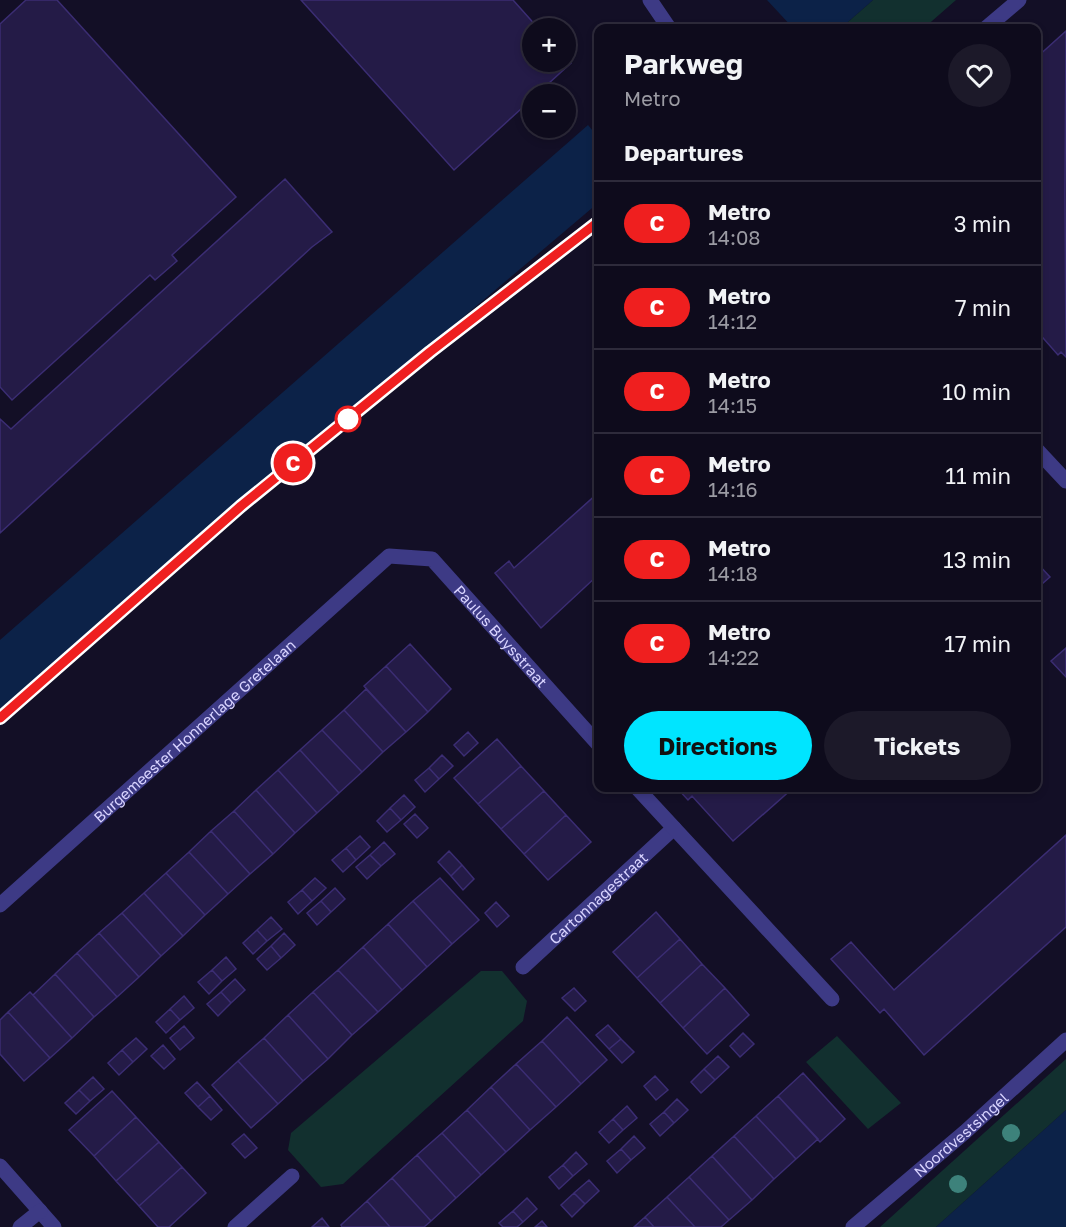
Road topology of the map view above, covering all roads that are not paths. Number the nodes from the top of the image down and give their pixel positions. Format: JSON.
{"nodes":[{"id":1,"x":650,"y":0,"type":"edge"},
{"id":2,"x":1019,"y":0,"type":"edge"},
{"id":3,"x":666,"y":24,"type":"edge"},
{"id":4,"x":991,"y":24,"type":"edge"},
{"id":5,"x":1041,"y":454,"type":"edge"},
{"id":6,"x":1066,"y":481,"type":"edge"},
{"id":7,"x":389,"y":556,"type":"joint"},
{"id":8,"x":594,"y":740,"type":"edge"},
{"id":9,"x":642,"y":792,"type":"edge"},
{"id":10,"x":674,"y":828,"type":"junction"},
{"id":11,"x":0,"y":905,"type":"edge"},
{"id":12,"x":523,"y":967,"type":"dead end"},
{"id":13,"x":832,"y":999,"type":"dead end"},
{"id":14,"x":1066,"y":1040,"type":"edge"},
{"id":15,"x":0,"y":1166,"type":"edge"},
{"id":16,"x":292,"y":1176,"type":"dead end"},
{"id":17,"x":40,"y":1210,"type":"junction"},
{"id":18,"x":20,"y":1227,"type":"edge"},
{"id":19,"x":54,"y":1227,"type":"edge"},
{"id":20,"x":235,"y":1227,"type":"edge"},
{"id":21,"x":853,"y":1227,"type":"edge"}],
"edges":[{"from":1,"to":3,"type":"street"},
{"from":2,"to":4,"type":"street"},
{"from":5,"to":6,"type":"street"},
{"from":7,"to":8,"type":"street","name":"Paulus Buysstraat"},
{"from":7,"to":11,"type":"street","name":"Burgemeester Honnerlage Gretelaan"},
{"from":9,"to":10,"type":"street"},
{"from":10,"to":12,"type":"street","name":"Cartonnagestraat"},
{"from":10,"to":13,"type":"street"},
{"from":14,"to":21,"type":"street","name":"Noordvestsingel"},
{"from":15,"to":17,"type":"street"},
{"from":16,"to":20,"type":"street"},
{"from":17,"to":18,"type":"street"},
{"from":17,"to":19,"type":"street"}]}
